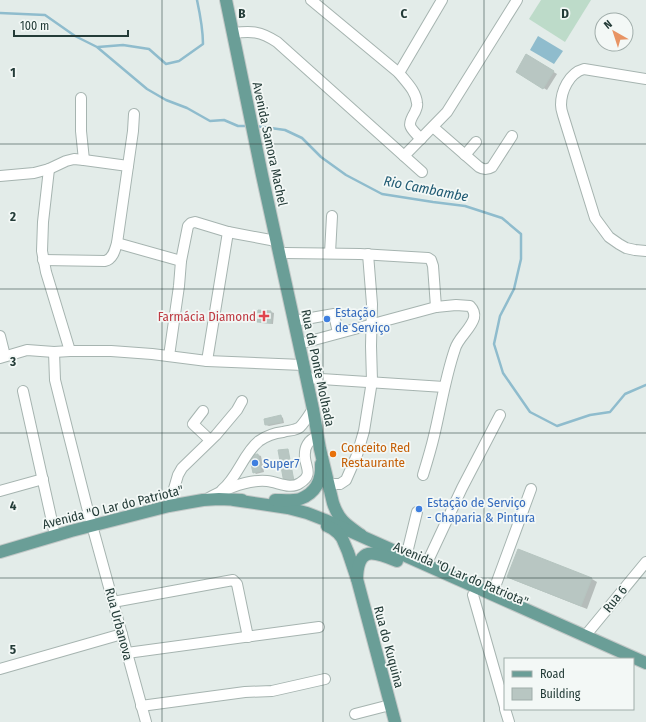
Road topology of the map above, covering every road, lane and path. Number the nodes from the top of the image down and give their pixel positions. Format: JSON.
{"nodes":[{"id":1,"x":226,"y":0,"type":"edge"},
{"id":2,"x":311,"y":0,"type":"edge"},
{"id":3,"x":442,"y":0,"type":"edge"},
{"id":4,"x":517,"y":0,"type":"edge"},
{"id":5,"x":322,"y":4,"type":"edge"},
{"id":6,"x":233,"y":33,"type":"junction"},
{"id":7,"x":399,"y":73,"type":"junction"},
{"id":8,"x":646,"y":79,"type":"edge"},
{"id":9,"x":81,"y":98,"type":"dead end"},
{"id":10,"x":134,"y":114,"type":"dead end"},
{"id":11,"x":433,"y":127,"type":"junction"},
{"id":12,"x":512,"y":136,"type":"dead end"},
{"id":13,"x":421,"y":139,"type":"junction"},
{"id":14,"x":476,"y":142,"type":"dead end"},
{"id":15,"x":465,"y":155,"type":"junction"},
{"id":16,"x":404,"y":156,"type":"junction"},
{"id":17,"x":84,"y":160,"type":"junction"},
{"id":18,"x":128,"y":166,"type":"junction"},
{"id":19,"x":49,"y":169,"type":"junction"},
{"id":20,"x":422,"y":172,"type":"dead end"},
{"id":21,"x":0,"y":176,"type":"edge"},
{"id":22,"x":332,"y":216,"type":"dead end"},
{"id":23,"x":228,"y":232,"type":"junction"},
{"id":24,"x":276,"y":241,"type":"junction"},
{"id":25,"x":117,"y":243,"type":"junction"},
{"id":26,"x":646,"y":251,"type":"edge"},
{"id":27,"x":285,"y":253,"type":"dead end"},
{"id":28,"x":330,"y":253,"type":"junction"},
{"id":29,"x":368,"y":254,"type":"junction"},
{"id":30,"x":43,"y":260,"type":"junction"},
{"id":31,"x":180,"y":262,"type":"junction"},
{"id":32,"x":288,"y":292,"type":"joint"},
{"id":33,"x":436,"y":307,"type":"junction"},
{"id":34,"x":294,"y":321,"type":"junction"},
{"id":35,"x":372,"y":324,"type":"junction"},
{"id":36,"x":338,"y":333,"type":"junction"},
{"id":37,"x":0,"y":336,"type":"edge"},
{"id":38,"x":299,"y":344,"type":"junction"},
{"id":39,"x":70,"y":351,"type":"junction"},
{"id":40,"x":54,"y":352,"type":"junction"},
{"id":41,"x":169,"y":356,"type":"junction"},
{"id":42,"x":3,"y":357,"type":"edge"},
{"id":43,"x":207,"y":361,"type":"junction"},
{"id":44,"x":303,"y":365,"type":"junction"},
{"id":45,"x":306,"y":378,"type":"junction"},
{"id":46,"x":372,"y":382,"type":"junction"},
{"id":47,"x":444,"y":387,"type":"junction"},
{"id":48,"x":23,"y":391,"type":"dead end"},
{"id":49,"x":242,"y":401,"type":"dead end"},
{"id":50,"x":313,"y":409,"type":"junction"},
{"id":51,"x":203,"y":411,"type":"dead end"},
{"id":52,"x":500,"y":415,"type":"dead end"},
{"id":53,"x":318,"y":437,"type":"junction"},
{"id":54,"x":210,"y":440,"type":"junction"},
{"id":55,"x":320,"y":449,"type":"junction"},
{"id":56,"x":423,"y":475,"type":"dead end"},
{"id":57,"x":44,"y":480,"type":"junction"},
{"id":58,"x":329,"y":484,"type":"junction"},
{"id":59,"x":531,"y":489,"type":"dead end"},
{"id":60,"x":0,"y":491,"type":"edge"},
{"id":61,"x":222,"y":491,"type":"junction"},
{"id":62,"x":203,"y":500,"type":"junction"},
{"id":63,"x":234,"y":500,"type":"junction"},
{"id":64,"x":168,"y":506,"type":"junction"},
{"id":65,"x":288,"y":508,"type":"junction"},
{"id":66,"x":417,"y":512,"type":"dead end"},
{"id":67,"x":92,"y":526,"type":"junction"},
{"id":68,"x":56,"y":536,"type":"junction"},
{"id":69,"x":361,"y":536,"type":"junction"},
{"id":70,"x":0,"y":552,"type":"edge"},
{"id":71,"x":406,"y":556,"type":"junction"},
{"id":72,"x":646,"y":562,"type":"edge"},
{"id":73,"x":426,"y":565,"type":"junction"},
{"id":74,"x":642,"y":572,"type":"edge"},
{"id":75,"x":357,"y":579,"type":"junction"},
{"id":76,"x":473,"y":595,"type":"junction"},
{"id":77,"x":492,"y":595,"type":"junction"},
{"id":78,"x":113,"y":602,"type":"junction"},
{"id":79,"x":319,"y":627,"type":"dead end"},
{"id":80,"x":122,"y":634,"type":"junction"},
{"id":81,"x":585,"y":636,"type":"junction"},
{"id":82,"x":248,"y":637,"type":"junction"},
{"id":83,"x":127,"y":653,"type":"junction"},
{"id":84,"x":620,"y":658,"type":"edge"},
{"id":85,"x":646,"y":663,"type":"edge"},
{"id":86,"x":634,"y":664,"type":"edge"},
{"id":87,"x":0,"y":669,"type":"edge"},
{"id":88,"x":646,"y":670,"type":"edge"},
{"id":89,"x":325,"y":679,"type":"dead end"},
{"id":90,"x":501,"y":679,"type":"edge"},
{"id":91,"x":504,"y":701,"type":"edge"},
{"id":92,"x":390,"y":705,"type":"junction"},
{"id":93,"x":141,"y":706,"type":"junction"},
{"id":94,"x":506,"y":710,"type":"edge"},
{"id":95,"x":355,"y":714,"type":"dead end"},
{"id":96,"x":146,"y":722,"type":"edge"},
{"id":97,"x":395,"y":722,"type":"edge"},
{"id":98,"x":509,"y":722,"type":"edge"}],
"edges":[{"from":1,"to":6,"type":"main road","name":"Avenida Samora Machel"},
{"from":2,"to":5,"type":"street"},
{"from":3,"to":7,"type":"street"},
{"from":4,"to":11,"type":"street"},
{"from":5,"to":7,"type":"street"},
{"from":6,"to":16,"type":"street"},
{"from":6,"to":24,"type":"main road","name":"Avenida Samora Machel"},
{"from":7,"to":13,"type":"street"},
{"from":8,"to":26,"type":"street"},
{"from":9,"to":17,"type":"street"},
{"from":10,"to":18,"type":"street"},
{"from":11,"to":13,"type":"street"},
{"from":11,"to":15,"type":"street"},
{"from":12,"to":15,"type":"street"},
{"from":13,"to":16,"type":"street"},
{"from":14,"to":15,"type":"street"},
{"from":16,"to":20,"type":"street"},
{"from":17,"to":18,"type":"street"},
{"from":17,"to":19,"type":"street"},
{"from":18,"to":25,"type":"street"},
{"from":19,"to":21,"type":"street"},
{"from":19,"to":30,"type":"street"},
{"from":22,"to":28,"type":"street"},
{"from":23,"to":24,"type":"street"},
{"from":23,"to":31,"type":"street"},
{"from":23,"to":43,"type":"street"},
{"from":24,"to":32,"type":"main road","name":"Avenida Samora Machel"},
{"from":25,"to":30,"type":"street"},
{"from":25,"to":31,"type":"street"},
{"from":27,"to":28,"type":"street"},
{"from":28,"to":29,"type":"street"},
{"from":29,"to":33,"type":"street"},
{"from":29,"to":35,"type":"street"},
{"from":30,"to":39,"type":"street"},
{"from":31,"to":41,"type":"street"},
{"from":32,"to":34,"type":"main road","name":"Rua da Ponte Molhada"},
{"from":33,"to":35,"type":"street"},
{"from":33,"to":47,"type":"street"},
{"from":34,"to":36,"type":"street"},
{"from":34,"to":38,"type":"main road","name":"Rua da Ponte Molhada"},
{"from":35,"to":36,"type":"street"},
{"from":35,"to":46,"type":"street"},
{"from":36,"to":38,"type":"street"},
{"from":37,"to":42,"type":"street"},
{"from":38,"to":44,"type":"main road","name":"Rua da Ponte Molhada"},
{"from":39,"to":40,"type":"street"},
{"from":39,"to":41,"type":"street"},
{"from":40,"to":42,"type":"street"},
{"from":40,"to":67,"type":"street","name":"Rua Urbanova"},
{"from":41,"to":43,"type":"street"},
{"from":43,"to":44,"type":"street"},
{"from":44,"to":45,"type":"main road","name":"Rua da Ponte Molhada"},
{"from":45,"to":46,"type":"street"},
{"from":45,"to":50,"type":"main road","name":"Rua da Ponte Molhada"},
{"from":46,"to":47,"type":"street"},
{"from":46,"to":58,"type":"street"},
{"from":47,"to":56,"type":"street"},
{"from":48,"to":57,"type":"street"},
{"from":49,"to":54,"type":"street"},
{"from":50,"to":53,"type":"main road","name":"Rua da Ponte Molhada"},
{"from":50,"to":61,"type":"street"},
{"from":51,"to":54,"type":"street"},
{"from":52,"to":73,"type":"street"},
{"from":53,"to":55,"type":"main road","name":"Rua da Ponte Molhada"},
{"from":53,"to":61,"type":"street"},
{"from":54,"to":64,"type":"street"},
{"from":55,"to":58,"type":"main road"},
{"from":55,"to":63,"type":"main road","name":"Avenida \"O Lar do Patriota\""},
{"from":57,"to":60,"type":"street"},
{"from":57,"to":68,"type":"street"},
{"from":58,"to":69,"type":"main road"},
{"from":59,"to":77,"type":"street"},
{"from":61,"to":62,"type":"street"},
{"from":62,"to":63,"type":"main road","name":"Avenida \"O Lar do Patriota\""},
{"from":62,"to":64,"type":"main road","name":"Avenida \"O Lar do Patriota\""},
{"from":63,"to":65,"type":"main road","name":"Avenida \"O Lar do Patriota\""},
{"from":64,"to":67,"type":"main road","name":"Avenida \"O Lar do Patriota\""},
{"from":65,"to":69,"type":"main road","name":"Avenida \"O Lar do Patriota\""},
{"from":65,"to":75,"type":"main road","name":"Avenida \"O Lar do Patriota\""},
{"from":66,"to":71,"type":"street"},
{"from":67,"to":68,"type":"main road","name":"Avenida \"O Lar do Patriota\""},
{"from":67,"to":78,"type":"street","name":"Rua Urbanova"},
{"from":68,"to":70,"type":"main road","name":"Avenida \"O Lar do Patriota\""},
{"from":69,"to":71,"type":"main road","name":"Avenida \"O Lar do Patriota\""},
{"from":71,"to":73,"type":"main road","name":"Avenida \"O Lar do Patriota\""},
{"from":72,"to":74,"type":"street","name":"Rua 6"},
{"from":73,"to":77,"type":"main road","name":"Avenida \"O Lar do Patriota\""},
{"from":74,"to":81,"type":"street","name":"Rua 6"},
{"from":75,"to":76,"type":"main road","name":"Avenida \"O Lar do Patriota\""},
{"from":75,"to":92,"type":"main road","name":"Rua do Kuquina"},
{"from":76,"to":84,"type":"main road","name":"Avenida \"O Lar do Patriota\""},
{"from":76,"to":90,"type":"street"},
{"from":77,"to":81,"type":"main road","name":"Avenida \"O Lar do Patriota\""},
{"from":78,"to":80,"type":"street","name":"Rua Urbanova"},
{"from":78,"to":82,"type":"street"},
{"from":79,"to":82,"type":"street"},
{"from":80,"to":83,"type":"street","name":"Rua Urbanova"},
{"from":80,"to":87,"type":"street"},
{"from":81,"to":85,"type":"main road","name":"Avenida \"O Lar do Patriota\""},
{"from":82,"to":83,"type":"street"},
{"from":83,"to":93,"type":"street","name":"Rua Urbanova"},
{"from":86,"to":88,"type":"main road"},
{"from":89,"to":93,"type":"street"},
{"from":90,"to":91,"type":"street"},
{"from":92,"to":95,"type":"street"},
{"from":92,"to":97,"type":"main road","name":"Rua do Kuquina"},
{"from":93,"to":96,"type":"street","name":"Rua Urbanova"},
{"from":94,"to":98,"type":"street"}]}
